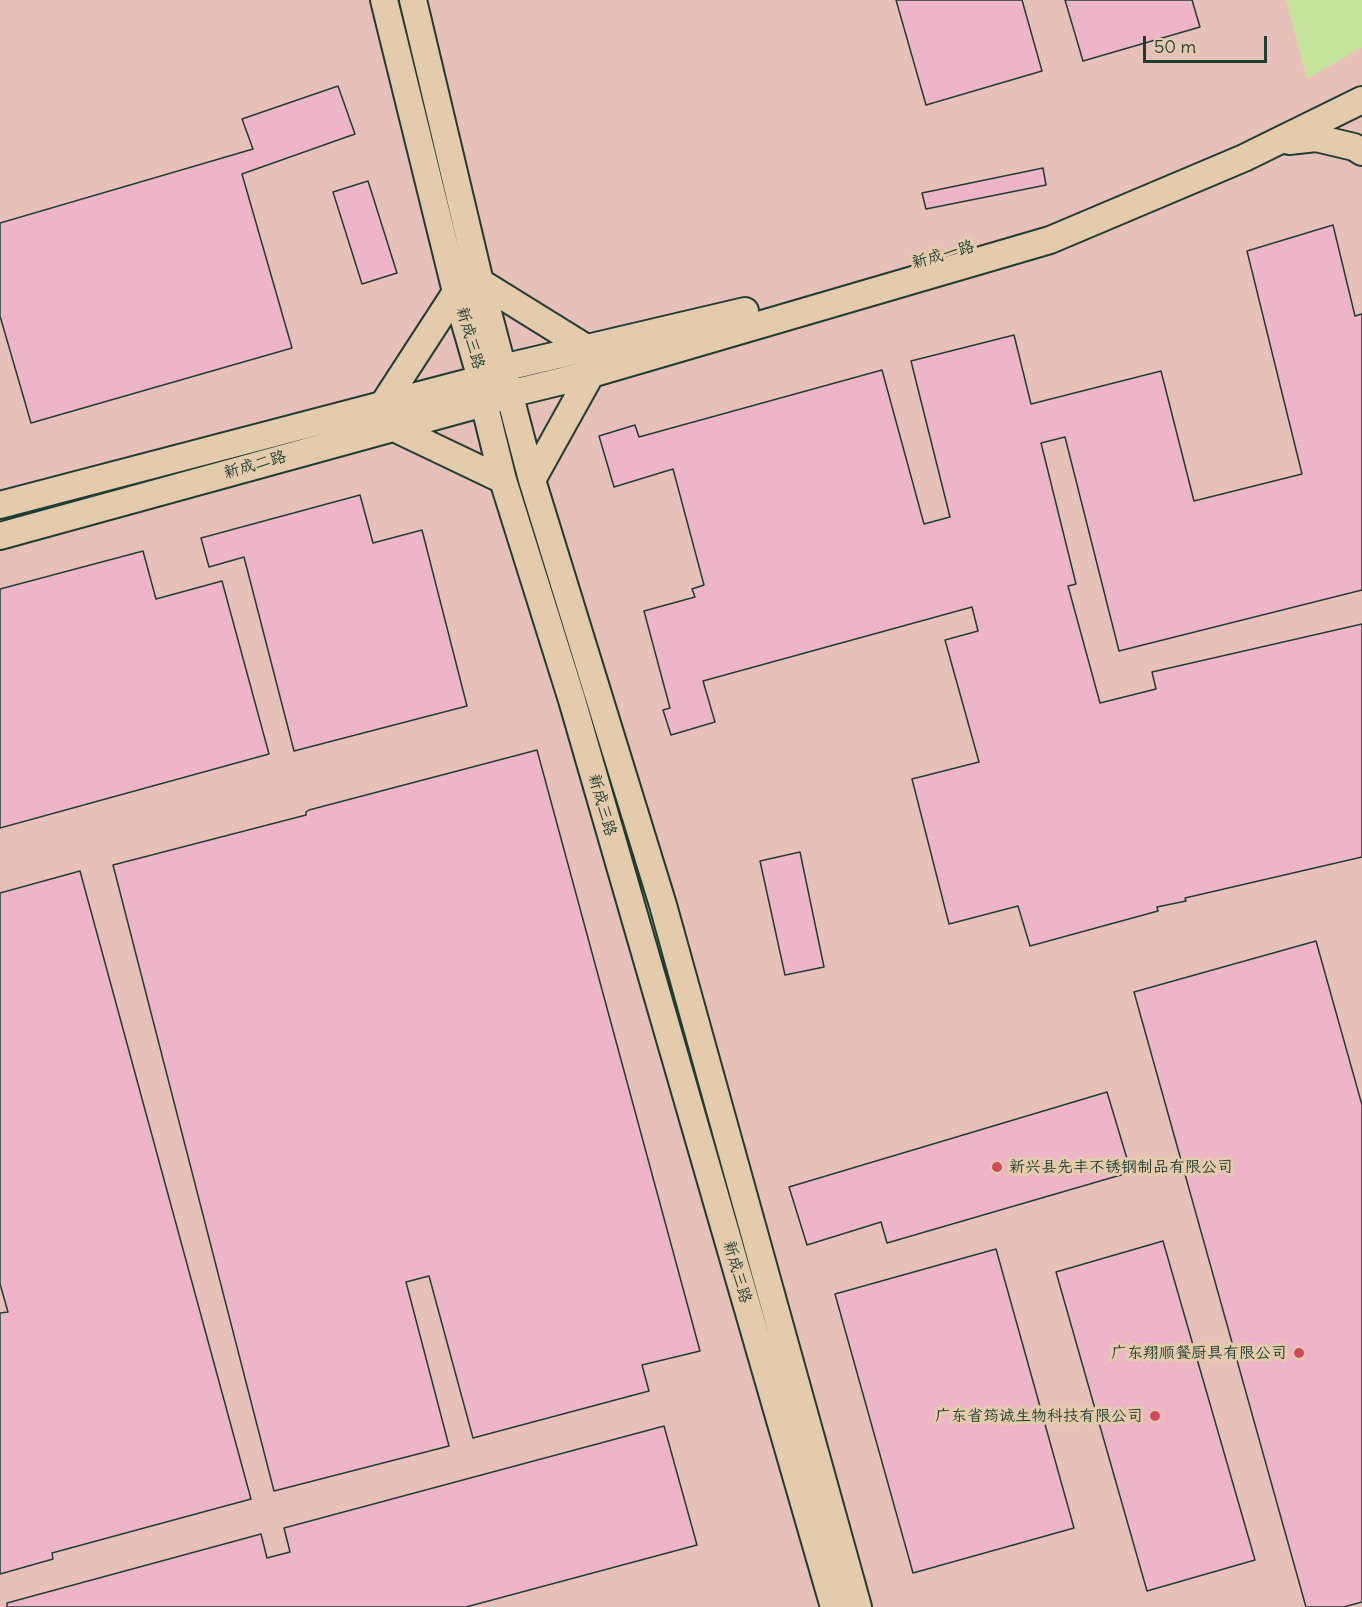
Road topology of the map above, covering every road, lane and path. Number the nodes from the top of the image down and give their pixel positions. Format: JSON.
{"nodes":[{"id":1,"x":384,"y":0,"type":"edge"},
{"id":2,"x":413,"y":0,"type":"edge"},
{"id":3,"x":1362,"y":81,"type":"edge"},
{"id":4,"x":1362,"y":100,"type":"edge"},
{"id":5,"x":1277,"y":142,"type":"junction"},
{"id":6,"x":1362,"y":152,"type":"edge"},
{"id":7,"x":480,"y":282,"type":"junction"},
{"id":8,"x":456,"y":292,"type":"junction"},
{"id":9,"x":588,"y":349,"type":"junction"},
{"id":10,"x":591,"y":374,"type":"junction"},
{"id":11,"x":489,"y":383,"type":"junction"},
{"id":12,"x":509,"y":394,"type":"junction"},
{"id":13,"x":388,"y":415,"type":"junction"},
{"id":14,"x":503,"y":480,"type":"junction"},
{"id":15,"x":532,"y":480,"type":"junction"},
{"id":16,"x":0,"y":505,"type":"edge"},
{"id":17,"x":0,"y":536,"type":"edge"},
{"id":18,"x":834,"y":1607,"type":"edge"},
{"id":19,"x":858,"y":1607,"type":"edge"}],
"edges":[{"from":1,"to":8,"type":"street","name":"新成三路"},
{"from":2,"to":7,"type":"street","name":"新成三路"},
{"from":3,"to":9,"type":"street","name":"新成一路"},
{"from":4,"to":5,"type":"street","name":"新成一路"},
{"from":5,"to":6,"type":"street"},
{"from":5,"to":10,"type":"street","name":"新成一路"},
{"from":7,"to":9,"type":"street"},
{"from":7,"to":11,"type":"street","name":"新成三路"},
{"from":8,"to":11,"type":"street","name":"新成三路"},
{"from":8,"to":13,"type":"street"},
{"from":9,"to":11,"type":"street","name":"新成一路"},
{"from":10,"to":12,"type":"street","name":"新成一路"},
{"from":10,"to":15,"type":"street"},
{"from":11,"to":12,"type":"street","name":"新成三路"},
{"from":11,"to":13,"type":"street","name":"新成二路"},
{"from":11,"to":14,"type":"street","name":"新成三路"},
{"from":12,"to":15,"type":"street","name":"新成三路"},
{"from":13,"to":14,"type":"street"},
{"from":13,"to":16,"type":"street","name":"新成二路"},
{"from":13,"to":17,"type":"street","name":"新成二路"},
{"from":14,"to":18,"type":"street","name":"新成三路"},
{"from":15,"to":19,"type":"street","name":"新成三路"}]}
